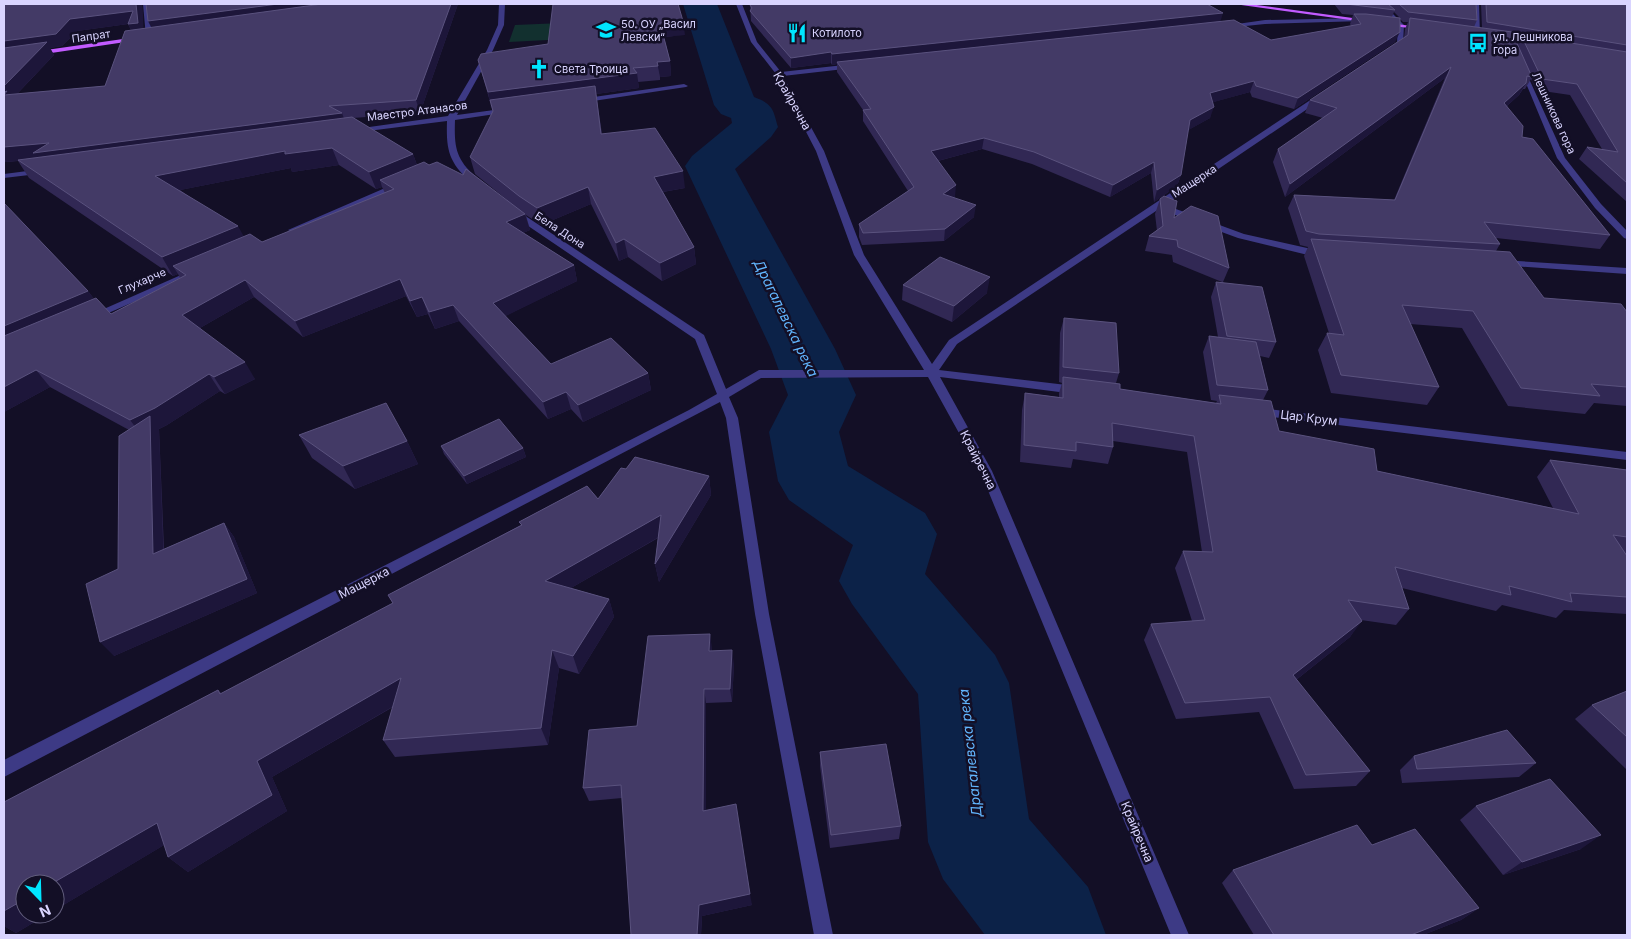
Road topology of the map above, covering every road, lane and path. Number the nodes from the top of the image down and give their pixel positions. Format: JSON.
{"nodes":[{"id":1,"x":146,"y":4,"type":"edge"},
{"id":2,"x":502,"y":4,"type":"edge"},
{"id":3,"x":740,"y":4,"type":"edge"},
{"id":4,"x":1237,"y":4,"type":"edge"},
{"id":5,"x":1380,"y":4,"type":"edge"},
{"id":6,"x":1476,"y":4,"type":"edge"},
{"id":7,"x":1361,"y":20,"type":"junction"},
{"id":8,"x":1401,"y":25,"type":"junction"},
{"id":9,"x":1216,"y":27,"type":"edge"},
{"id":10,"x":1430,"y":29,"type":"edge"},
{"id":11,"x":1468,"y":34,"type":"edge"},
{"id":12,"x":1477,"y":35,"type":"junction"},
{"id":13,"x":159,"y":36,"type":"edge"},
{"id":14,"x":1485,"y":36,"type":"edge"},
{"id":15,"x":149,"y":37,"type":"junction"},
{"id":16,"x":1384,"y":55,"type":"edge"},
{"id":17,"x":6,"y":57,"type":"edge"},
{"id":18,"x":1516,"y":58,"type":"edge"},
{"id":19,"x":859,"y":66,"type":"edge"},
{"id":20,"x":779,"y":74,"type":"junction"},
{"id":21,"x":684,"y":86,"type":"dead end"},
{"id":22,"x":1328,"y":93,"type":"edge"},
{"id":23,"x":568,"y":102,"type":"edge"},
{"id":24,"x":519,"y":109,"type":"edge"},
{"id":25,"x":451,"y":118,"type":"junction"},
{"id":26,"x":344,"y":132,"type":"edge"},
{"id":27,"x":52,"y":170,"type":"edge"},
{"id":28,"x":4,"y":176,"type":"edge"},
{"id":29,"x":411,"y":179,"type":"edge"},
{"id":30,"x":483,"y":187,"type":"edge"},
{"id":31,"x":505,"y":205,"type":"edge"},
{"id":32,"x":1157,"y":205,"type":"junction"},
{"id":33,"x":284,"y":234,"type":"edge"},
{"id":34,"x":1627,"y":236,"type":"edge"},
{"id":35,"x":1332,"y":254,"type":"edge"},
{"id":36,"x":1490,"y":262,"type":"edge"},
{"id":37,"x":203,"y":269,"type":"edge"},
{"id":38,"x":1627,"y":272,"type":"edge"},
{"id":39,"x":85,"y":319,"type":"edge"},
{"id":40,"x":932,"y":373,"type":"junction"},
{"id":41,"x":1088,"y":392,"type":"edge"},
{"id":42,"x":723,"y":394,"type":"junction"},
{"id":43,"x":1245,"y":411,"type":"edge"},
{"id":44,"x":1627,"y":456,"type":"edge"},
{"id":45,"x":4,"y":770,"type":"edge"},
{"id":46,"x":824,"y":935,"type":"edge"},
{"id":47,"x":1180,"y":935,"type":"edge"}],
"edges":[{"from":1,"to":15,"type":"street"},
{"from":2,"to":25,"type":"street"},
{"from":3,"to":20,"type":"street","name":"Крайречна"},
{"from":4,"to":7,"type":"main road"},
{"from":5,"to":8,"type":"street"},
{"from":6,"to":12,"type":"street"},
{"from":7,"to":8,"type":"main road"},
{"from":7,"to":9,"type":"street"},
{"from":8,"to":10,"type":"main road"},
{"from":8,"to":16,"type":"street"},
{"from":11,"to":12,"type":"main road"},
{"from":12,"to":14,"type":"main road"},
{"from":13,"to":15,"type":"main road","name":"Папрат"},
{"from":15,"to":17,"type":"main road","name":"Папрат"},
{"from":18,"to":34,"type":"street","name":"Лешникова гора"},
{"from":19,"to":20,"type":"street"},
{"from":20,"to":40,"type":"street","name":"Крайречна"},
{"from":21,"to":23,"type":"street"},
{"from":22,"to":32,"type":"street","name":"Мащерка"},
{"from":24,"to":25,"type":"street","name":"Маестро Атанасов"},
{"from":25,"to":26,"type":"street","name":"Маестро Атанасов"},
{"from":25,"to":30,"type":"street"},
{"from":27,"to":28,"type":"street"},
{"from":29,"to":33,"type":"street"},
{"from":31,"to":42,"type":"street","name":"Бела Дона"},
{"from":32,"to":35,"type":"street"},
{"from":32,"to":40,"type":"street","name":"Мащерка"},
{"from":36,"to":38,"type":"street"},
{"from":37,"to":39,"type":"street","name":"Глухарче"},
{"from":40,"to":41,"type":"street"},
{"from":40,"to":42,"type":"street","name":"Мащерка"},
{"from":40,"to":47,"type":"street","name":"Крайречна"},
{"from":42,"to":45,"type":"street","name":"Мащерка"},
{"from":42,"to":46,"type":"street"},
{"from":43,"to":44,"type":"street","name":"Цар Крум"}]}
